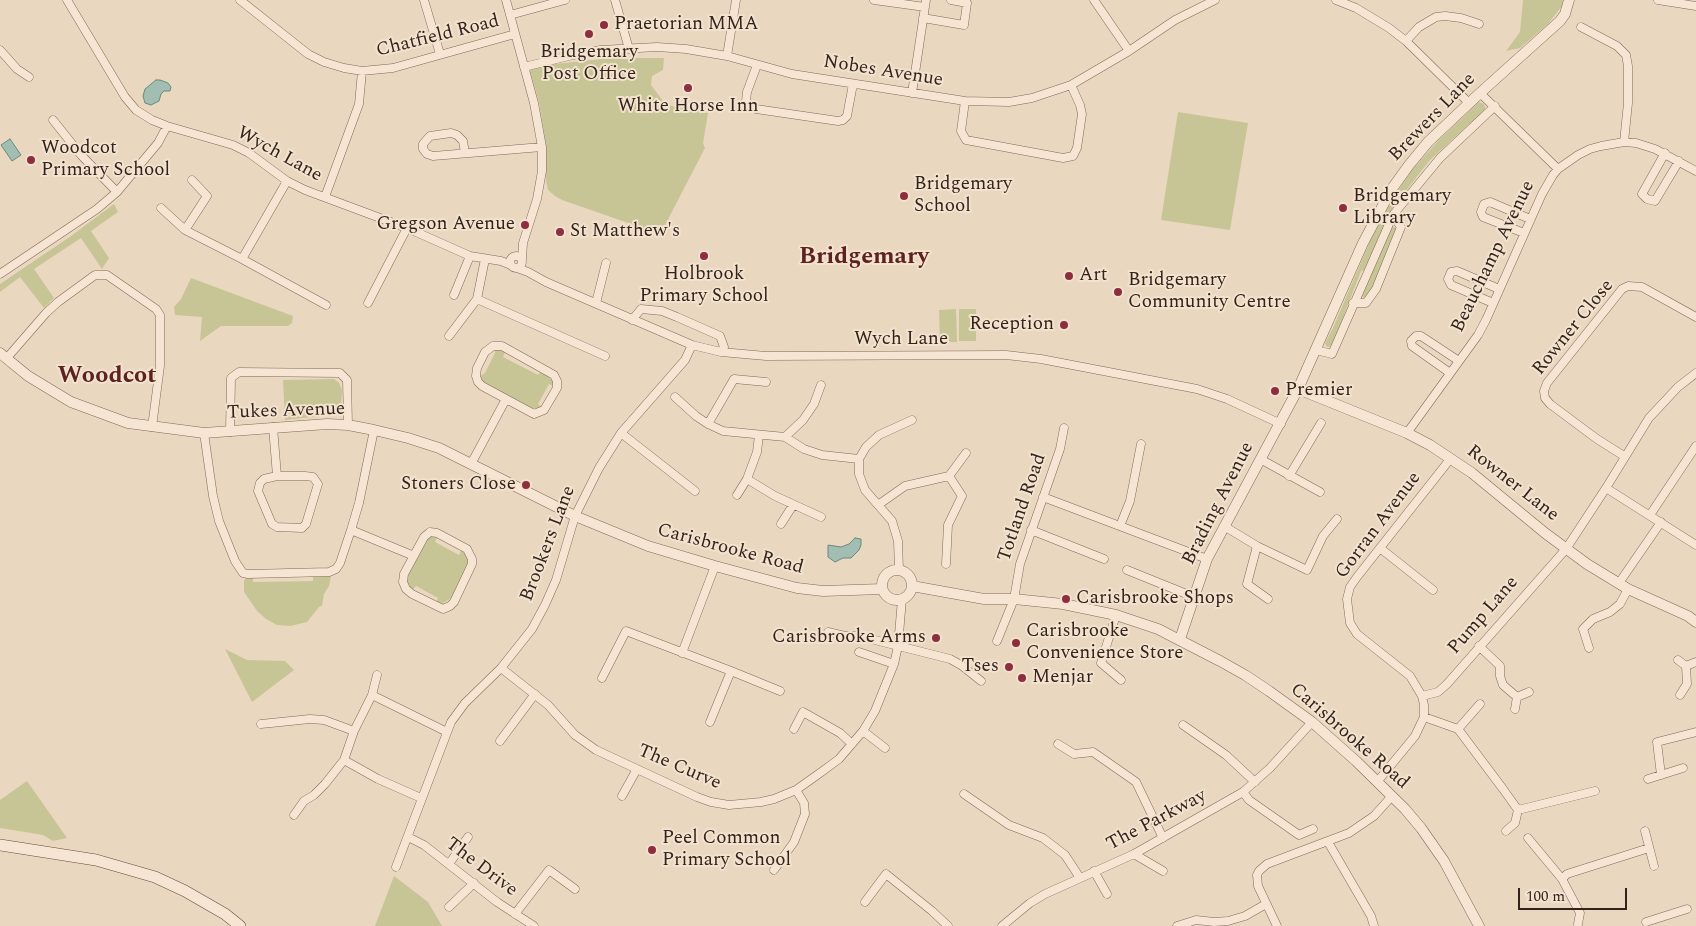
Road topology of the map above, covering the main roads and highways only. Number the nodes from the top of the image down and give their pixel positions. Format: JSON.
{"nodes":[{"id":1,"x":0,"y":845,"type":"edge"},
{"id":2,"x":240,"y":926,"type":"edge"}],
"edges":[{"from":1,"to":2,"type":"main road"}]}
